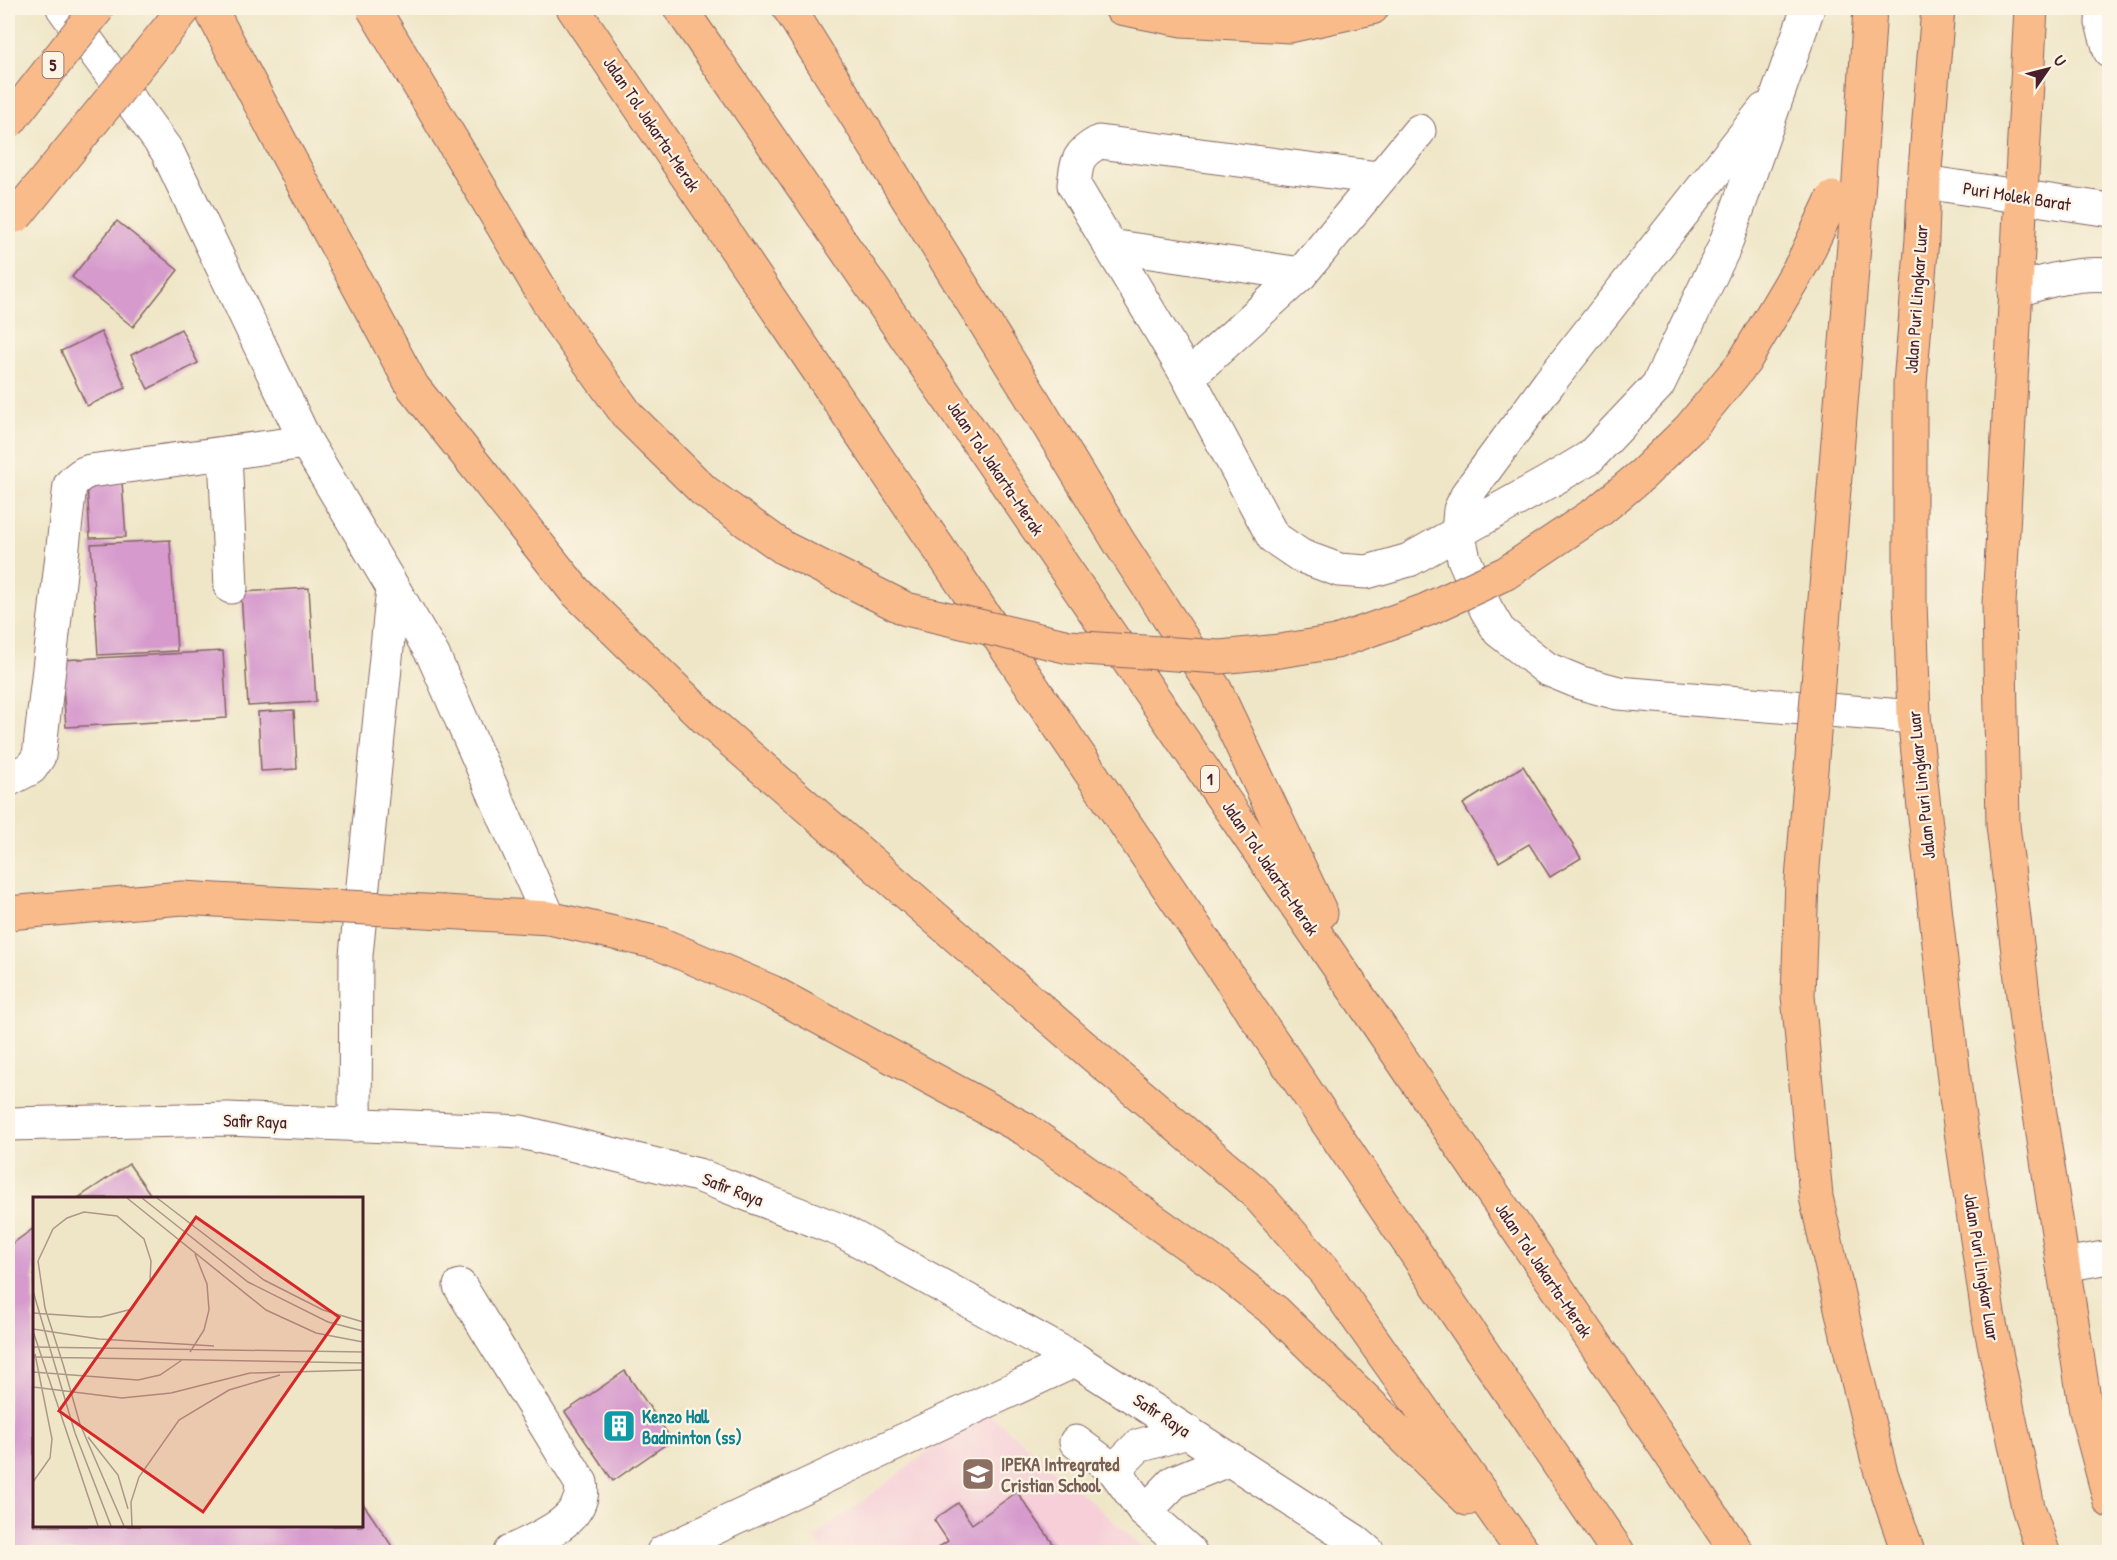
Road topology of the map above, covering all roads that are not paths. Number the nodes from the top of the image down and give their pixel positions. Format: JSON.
{"nodes":[{"id":1,"x":63,"y":8,"type":"edge"},
{"id":2,"x":98,"y":8,"type":"edge"},
{"id":3,"x":185,"y":8,"type":"edge"},
{"id":4,"x":210,"y":8,"type":"edge"},
{"id":5,"x":373,"y":8,"type":"edge"},
{"id":6,"x":573,"y":8,"type":"edge"},
{"id":7,"x":680,"y":8,"type":"edge"},
{"id":8,"x":789,"y":8,"type":"edge"},
{"id":9,"x":1121,"y":8,"type":"edge"},
{"id":10,"x":1372,"y":8,"type":"edge"},
{"id":11,"x":1808,"y":8,"type":"edge"},
{"id":12,"x":1869,"y":8,"type":"edge"},
{"id":13,"x":1938,"y":8,"type":"edge"},
{"id":14,"x":2031,"y":8,"type":"edge"},
{"id":15,"x":2103,"y":8,"type":"edge"},
{"id":16,"x":2109,"y":51,"type":"edge"},
{"id":17,"x":1782,"y":87,"type":"junction"},
{"id":18,"x":8,"y":123,"type":"edge"},
{"id":19,"x":1419,"y":131,"type":"dead end"},
{"id":20,"x":1378,"y":178,"type":"junction"},
{"id":21,"x":1924,"y":182,"type":"junction"},
{"id":22,"x":2020,"y":196,"type":"junction"},
{"id":23,"x":1846,"y":197,"type":"junction"},
{"id":24,"x":2109,"y":210,"type":"edge"},
{"id":25,"x":12,"y":223,"type":"edge"},
{"id":26,"x":1110,"y":246,"type":"junction"},
{"id":27,"x":1301,"y":274,"type":"junction"},
{"id":28,"x":2109,"y":275,"type":"edge"},
{"id":29,"x":2015,"y":291,"type":"junction"},
{"id":30,"x":1188,"y":377,"type":"junction"},
{"id":31,"x":306,"y":442,"type":"junction"},
{"id":32,"x":225,"y":453,"type":"junction"},
{"id":33,"x":1458,"y":532,"type":"junction"},
{"id":34,"x":231,"y":587,"type":"dead end"},
{"id":35,"x":393,"y":588,"type":"junction"},
{"id":36,"x":1914,"y":717,"type":"junction"},
{"id":37,"x":8,"y":780,"type":"edge"},
{"id":38,"x":8,"y":913,"type":"edge"},
{"id":39,"x":549,"y":918,"type":"junction"},
{"id":40,"x":1364,"y":1004,"type":"junction"},
{"id":41,"x":8,"y":1125,"type":"edge"},
{"id":42,"x":355,"y":1125,"type":"junction"},
{"id":43,"x":2109,"y":1257,"type":"edge"},
{"id":44,"x":2062,"y":1265,"type":"junction"},
{"id":45,"x":460,"y":1286,"type":"dead end"},
{"id":46,"x":1076,"y":1360,"type":"junction"},
{"id":47,"x":1188,"y":1432,"type":"junction"},
{"id":48,"x":1076,"y":1442,"type":"dead end"},
{"id":49,"x":1230,"y":1459,"type":"junction"},
{"id":50,"x":1114,"y":1470,"type":"junction"},
{"id":51,"x":2109,"y":1501,"type":"edge"},
{"id":52,"x":1145,"y":1512,"type":"junction"},
{"id":53,"x":510,"y":1552,"type":"edge"},
{"id":54,"x":663,"y":1552,"type":"edge"},
{"id":55,"x":1190,"y":1552,"type":"edge"},
{"id":56,"x":1368,"y":1552,"type":"edge"},
{"id":57,"x":1522,"y":1552,"type":"edge"},
{"id":58,"x":1618,"y":1552,"type":"edge"},
{"id":59,"x":1737,"y":1552,"type":"edge"},
{"id":60,"x":1908,"y":1552,"type":"edge"},
{"id":61,"x":2043,"y":1552,"type":"edge"}],
"edges":[{"from":1,"to":31,"type":"street"},
{"from":2,"to":18,"type":"main road","number":"5","bridge":true},
{"from":3,"to":25,"type":"main road","bridge":true},
{"from":4,"to":57,"type":"main road"},
{"from":5,"to":23,"type":"main road","bridge":true},
{"from":6,"to":58,"type":"main road","name":"Jalan Tol Jakarta–Merak"},
{"from":7,"to":40,"type":"main road","name":"Jalan Tol Jakarta–Merak","number":"1"},
{"from":8,"to":40,"type":"main road"},
{"from":9,"to":10,"type":"main road"},
{"from":11,"to":17,"type":"street"},
{"from":12,"to":23,"type":"main road"},
{"from":13,"to":21,"type":"main road","name":"Jalan Puri Lingkar Luar"},
{"from":14,"to":22,"type":"main road"},
{"from":15,"to":16,"type":"street"},
{"from":17,"to":33,"type":"street"},
{"from":17,"to":33,"type":"street"},
{"from":19,"to":20,"type":"street"},
{"from":20,"to":26,"type":"street"},
{"from":20,"to":27,"type":"street"},
{"from":21,"to":22,"type":"street","name":"Puri Molek Barat"},
{"from":21,"to":36,"type":"main road","name":"Jalan Puri Lingkar Luar"},
{"from":22,"to":24,"type":"street","name":"Puri Molek Barat"},
{"from":22,"to":29,"type":"main road"},
{"from":23,"to":60,"type":"main road","bridge":true},
{"from":26,"to":27,"type":"street"},
{"from":26,"to":30,"type":"street"},
{"from":27,"to":30,"type":"street"},
{"from":28,"to":29,"type":"street"},
{"from":29,"to":44,"type":"main road"},
{"from":30,"to":33,"type":"street"},
{"from":31,"to":32,"type":"street"},
{"from":31,"to":35,"type":"street"},
{"from":32,"to":34,"type":"street"},
{"from":32,"to":37,"type":"street"},
{"from":33,"to":36,"type":"street"},
{"from":35,"to":39,"type":"street"},
{"from":35,"to":42,"type":"street"},
{"from":36,"to":61,"type":"main road","name":"Jalan Puri Lingkar Luar"},
{"from":38,"to":39,"type":"main road","bridge":true},
{"from":39,"to":57,"type":"main road"},
{"from":40,"to":59,"type":"main road","name":"Jalan Tol Jakarta–Merak","number":"1"},
{"from":41,"to":42,"type":"street","name":"Safir Raya"},
{"from":42,"to":46,"type":"street","name":"Safir Raya"},
{"from":43,"to":44,"type":"street"},
{"from":44,"to":51,"type":"main road"},
{"from":45,"to":53,"type":"street"},
{"from":46,"to":47,"type":"street","name":"Safir Raya"},
{"from":46,"to":54,"type":"street"},
{"from":47,"to":49,"type":"street","name":"Safir Raya"},
{"from":47,"to":50,"type":"street"},
{"from":48,"to":50,"type":"street"},
{"from":49,"to":52,"type":"street"},
{"from":49,"to":56,"type":"street","name":"Safir Raya"},
{"from":50,"to":52,"type":"street"},
{"from":52,"to":55,"type":"street"}]}
